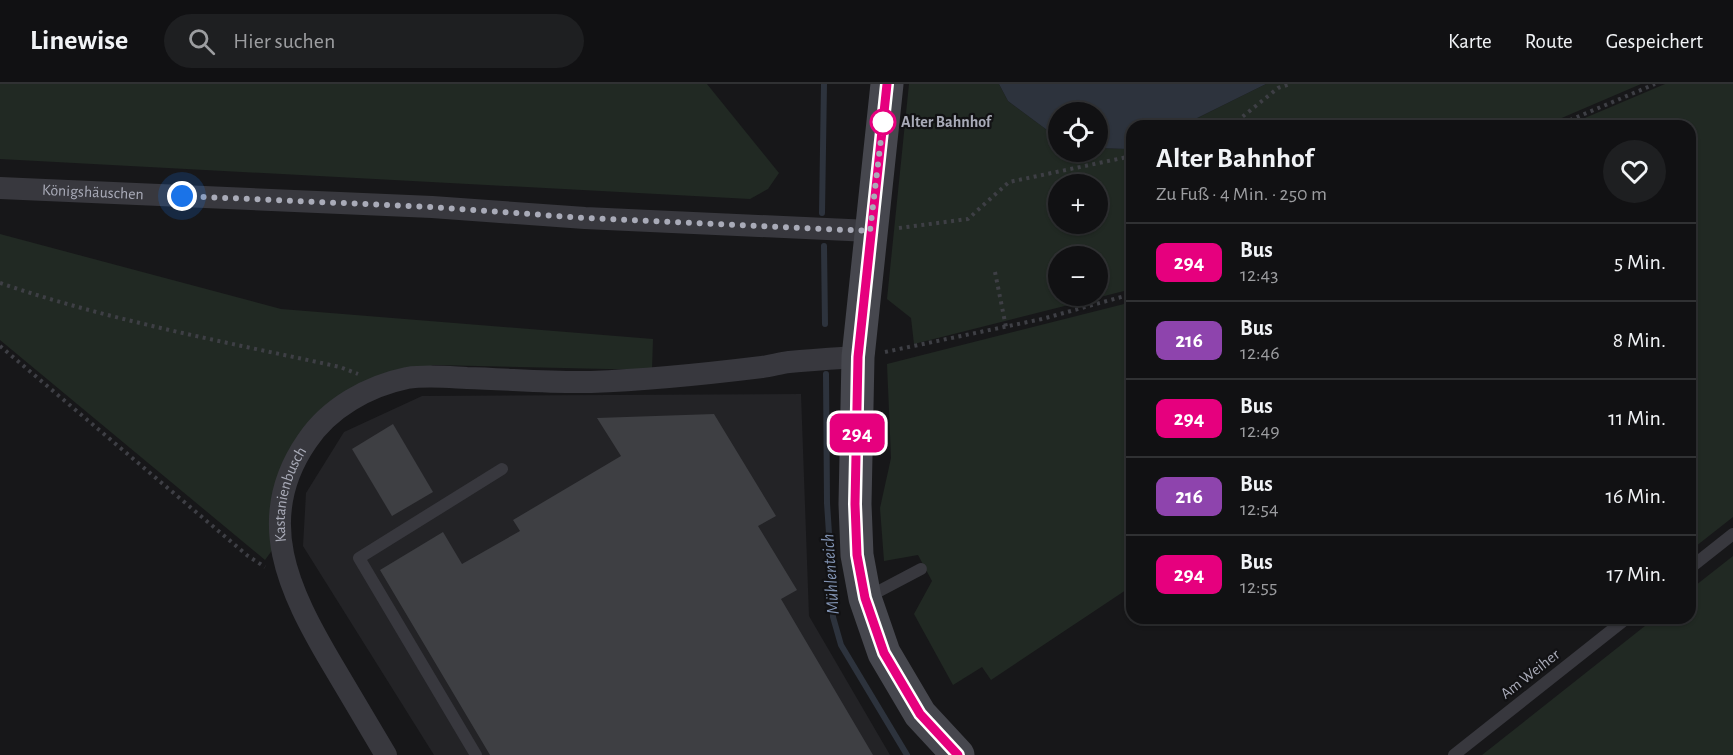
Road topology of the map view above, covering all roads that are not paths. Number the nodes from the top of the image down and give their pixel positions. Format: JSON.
{"nodes":[{"id":1,"x":887,"y":84,"type":"edge"},
{"id":2,"x":0,"y":188,"type":"edge"},
{"id":3,"x":870,"y":231,"type":"junction"},
{"id":4,"x":858,"y":357,"type":"junction"},
{"id":5,"x":502,"y":470,"type":"dead end"},
{"id":6,"x":1733,"y":534,"type":"edge"},
{"id":7,"x":1696,"y":563,"type":"edge"},
{"id":8,"x":921,"y":569,"type":"dead end"},
{"id":9,"x":865,"y":598,"type":"junction"},
{"id":10,"x":1619,"y":624,"type":"edge"},
{"id":11,"x":386,"y":755,"type":"edge"},
{"id":12,"x":476,"y":755,"type":"edge"},
{"id":13,"x":958,"y":755,"type":"edge"},
{"id":14,"x":1454,"y":755,"type":"edge"}],
"edges":[{"from":1,"to":3,"type":"main road"},
{"from":2,"to":3,"type":"street","name":"Königshäuschen"},
{"from":3,"to":4,"type":"main road"},
{"from":4,"to":9,"type":"main road"},
{"from":4,"to":11,"type":"street","name":"Kastanienbusch"},
{"from":5,"to":12,"type":"lane"},
{"from":6,"to":7,"type":"lane"},
{"from":8,"to":9,"type":"lane"},
{"from":9,"to":13,"type":"main road"},
{"from":10,"to":14,"type":"lane","name":"Am Weiher"}]}
